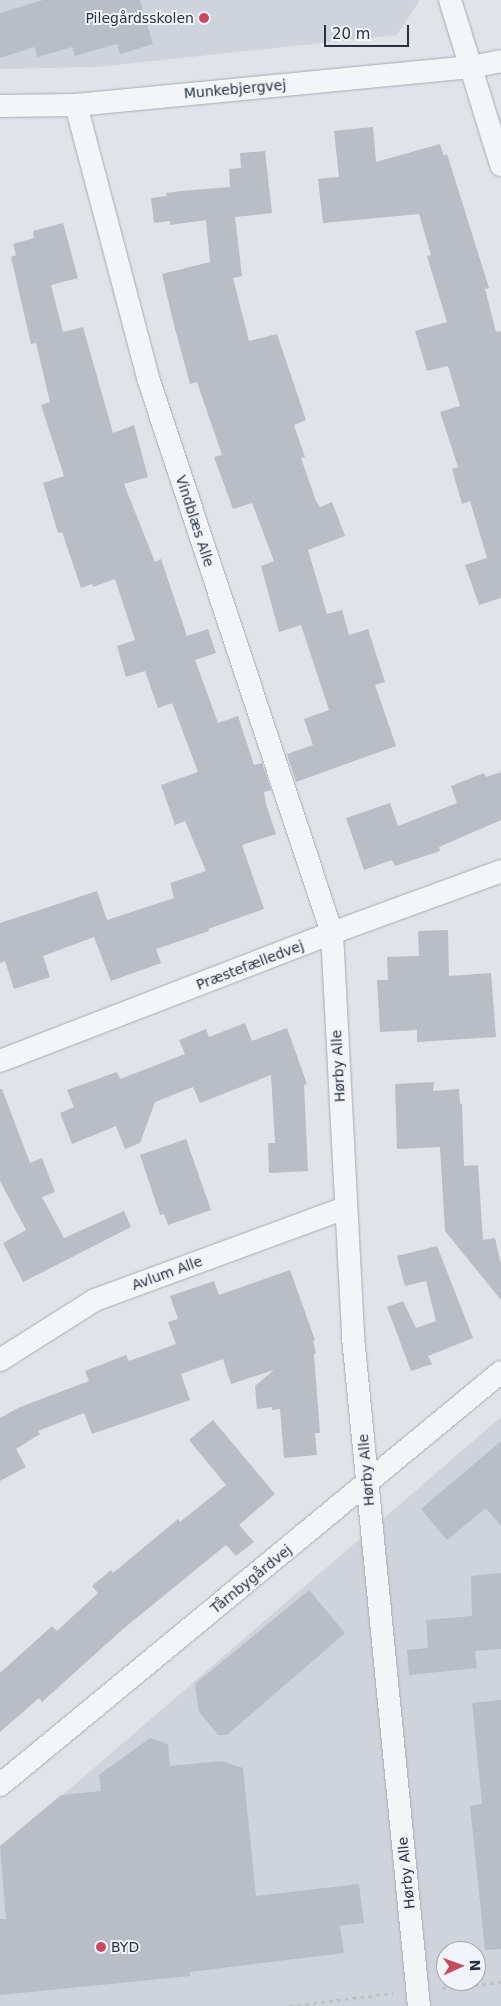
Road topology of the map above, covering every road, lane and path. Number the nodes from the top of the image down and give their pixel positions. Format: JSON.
{"nodes":[{"id":1,"x":450,"y":0,"type":"edge"},
{"id":2,"x":501,"y":61,"type":"edge"},
{"id":3,"x":471,"y":67,"type":"junction"},
{"id":4,"x":76,"y":105,"type":"junction"},
{"id":5,"x":0,"y":106,"type":"edge"},
{"id":6,"x":501,"y":165,"type":"edge"},
{"id":7,"x":501,"y":871,"type":"edge"},
{"id":8,"x":332,"y":933,"type":"junction"},
{"id":9,"x":0,"y":1061,"type":"edge"},
{"id":10,"x":345,"y":1208,"type":"junction"},
{"id":11,"x":0,"y":1360,"type":"edge"},
{"id":12,"x":501,"y":1372,"type":"edge"},
{"id":13,"x":367,"y":1484,"type":"junction"},
{"id":14,"x":0,"y":1785,"type":"edge"},
{"id":15,"x":419,"y":2006,"type":"edge"}],
"edges":[{"from":1,"to":3,"type":"street"},
{"from":2,"to":3,"type":"street","name":"Munkebjergvej"},
{"from":3,"to":4,"type":"street","name":"Munkebjergvej"},
{"from":3,"to":6,"type":"street"},
{"from":4,"to":5,"type":"street","name":"Munkebjergvej"},
{"from":4,"to":8,"type":"street","name":"Vindblæs Alle"},
{"from":7,"to":8,"type":"street","name":"Præstefælledvej"},
{"from":8,"to":9,"type":"street","name":"Præstefælledvej"},
{"from":8,"to":10,"type":"street","name":"Hørby Alle"},
{"from":10,"to":11,"type":"street","name":"Avlum Alle"},
{"from":10,"to":13,"type":"street","name":"Hørby Alle"},
{"from":12,"to":13,"type":"street","name":"Tårnbygårdvej"},
{"from":13,"to":14,"type":"street","name":"Tårnbygårdvej"},
{"from":13,"to":15,"type":"street","name":"Hørby Alle"}]}
